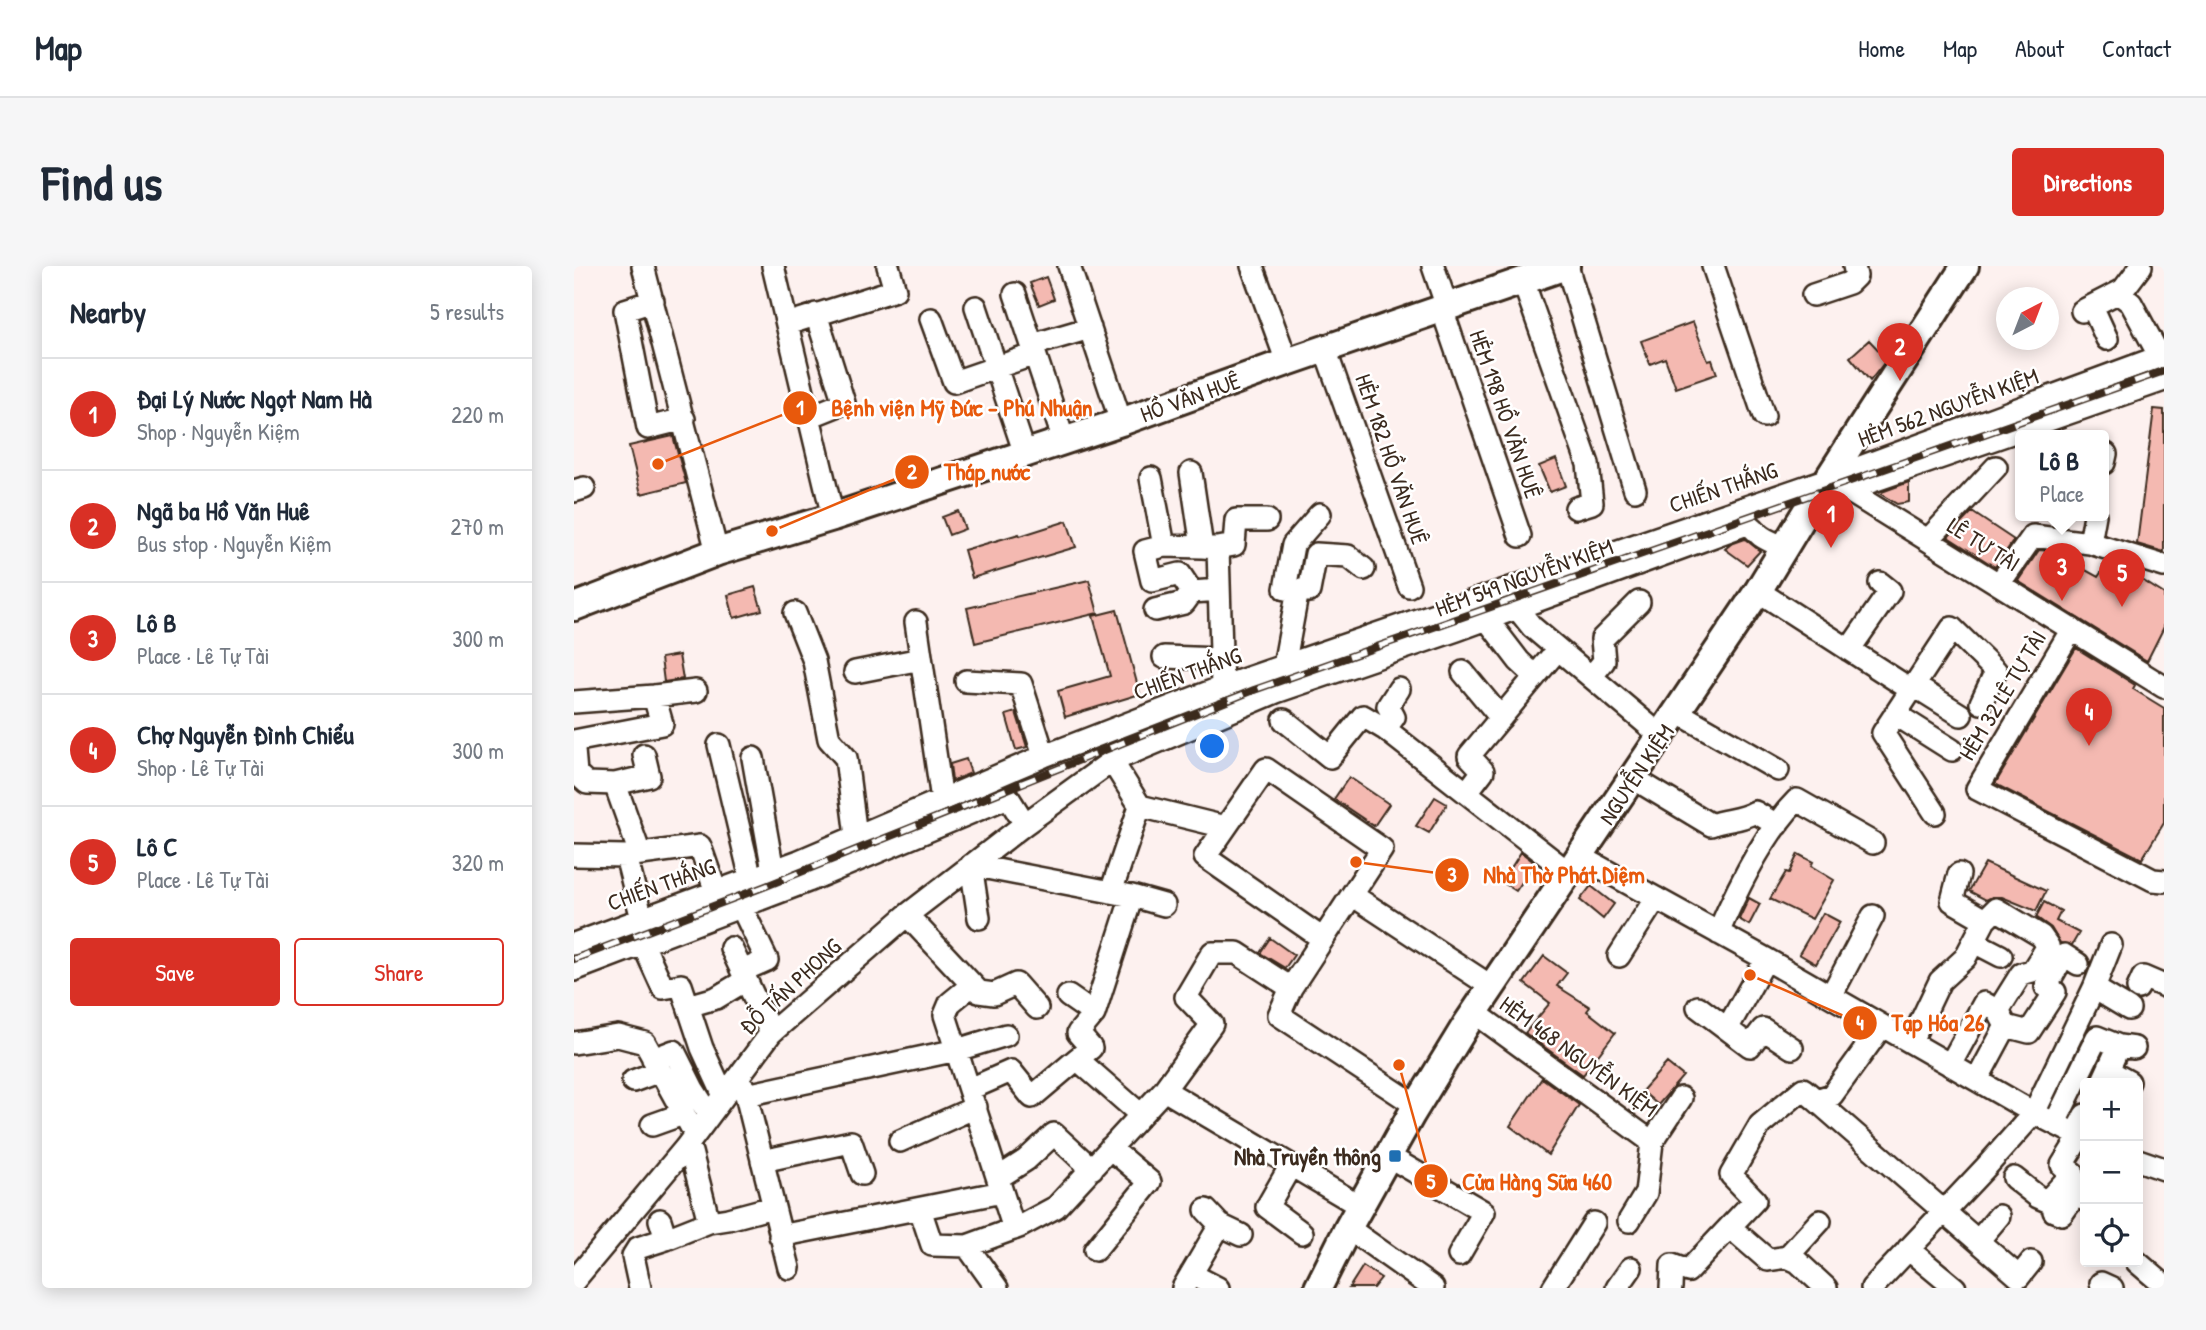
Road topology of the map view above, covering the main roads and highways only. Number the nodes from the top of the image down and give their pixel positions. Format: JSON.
{"nodes":[{"id":1,"x":1567,"y":266,"type":"edge"},
{"id":2,"x":1965,"y":266,"type":"edge"},
{"id":3,"x":574,"y":607,"type":"edge"},
{"id":4,"x":1318,"y":1288,"type":"edge"}],
"edges":[{"from":1,"to":3,"type":"main road","name":"HỒ VĂN HUÊ"},
{"from":2,"to":4,"type":"main road","name":"NGUYỄN KIỆM"}]}
